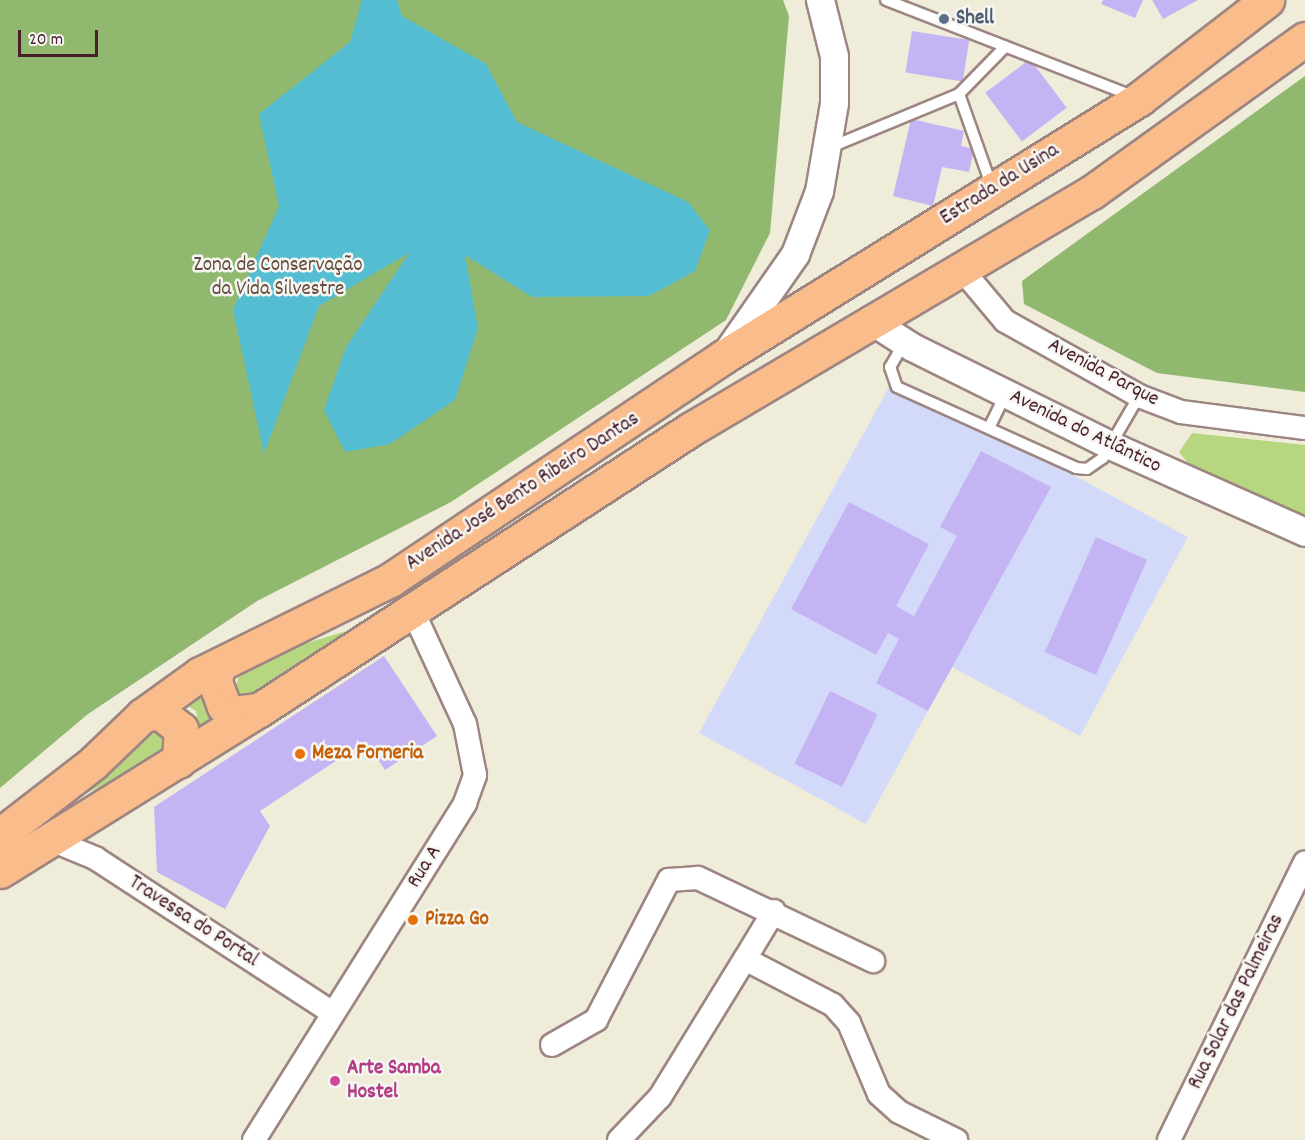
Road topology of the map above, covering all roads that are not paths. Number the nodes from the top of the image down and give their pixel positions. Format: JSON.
{"nodes":[{"id":1,"x":820,"y":0,"type":"edge"},
{"id":2,"x":886,"y":0,"type":"edge"},
{"id":3,"x":1267,"y":0,"type":"edge"},
{"id":4,"x":1305,"y":39,"type":"edge"},
{"id":5,"x":1005,"y":47,"type":"junction"},
{"id":6,"x":959,"y":94,"type":"junction"},
{"id":7,"x":1139,"y":99,"type":"junction"},
{"id":8,"x":831,"y":147,"type":"junction"},
{"id":9,"x":1033,"y":167,"type":"junction"},
{"id":10,"x":993,"y":190,"type":"junction"},
{"id":11,"x":1052,"y":216,"type":"junction"},
{"id":12,"x":963,"y":271,"type":"junction"},
{"id":13,"x":870,"y":320,"type":"junction"},
{"id":14,"x":904,"y":343,"type":"junction"},
{"id":15,"x":723,"y":357,"type":"junction"},
{"id":16,"x":1006,"y":393,"type":"junction"},
{"id":17,"x":1139,"y":396,"type":"junction"},
{"id":18,"x":989,"y":428,"type":"junction"},
{"id":19,"x":1305,"y":428,"type":"edge"},
{"id":20,"x":1112,"y":447,"type":"junction"},
{"id":21,"x":1305,"y":532,"type":"edge"},
{"id":22,"x":411,"y":607,"type":"junction"},
{"id":23,"x":220,"y":665,"type":"junction"},
{"id":24,"x":259,"y":710,"type":"junction"},
{"id":25,"x":143,"y":715,"type":"junction"},
{"id":26,"x":178,"y":761,"type":"junction"},
{"id":27,"x":0,"y":835,"type":"edge"},
{"id":28,"x":49,"y":839,"type":"junction"},
{"id":29,"x":1305,"y":863,"type":"edge"},
{"id":30,"x":0,"y":870,"type":"edge"},
{"id":31,"x":774,"y":911,"type":"junction"},
{"id":32,"x":745,"y":959,"type":"junction"},
{"id":33,"x":873,"y":961,"type":"dead end"},
{"id":34,"x":333,"y":1013,"type":"junction"},
{"id":35,"x":552,"y":1045,"type":"dead end"},
{"id":36,"x":254,"y":1140,"type":"edge"},
{"id":37,"x":619,"y":1140,"type":"edge"},
{"id":38,"x":956,"y":1140,"type":"edge"},
{"id":39,"x":1169,"y":1140,"type":"edge"}],
"edges":[{"from":1,"to":8,"type":"street","name":"Avenida José Bento Ribeiro Dantas"},
{"from":2,"to":5,"type":"lane"},
{"from":3,"to":7,"type":"main road","name":"Estrada da Usina"},
{"from":4,"to":11,"type":"main road"},
{"from":5,"to":6,"type":"lane"},
{"from":5,"to":7,"type":"lane"},
{"from":6,"to":8,"type":"lane"},
{"from":6,"to":10,"type":"lane"},
{"from":7,"to":9,"type":"main road","name":"Estrada da Usina"},
{"from":8,"to":15,"type":"street","name":"Avenida José Bento Ribeiro Dantas"},
{"from":9,"to":10,"type":"main road","name":"Estrada da Usina"},
{"from":9,"to":11,"type":"main road"},
{"from":10,"to":15,"type":"main road","name":"Estrada da Usina"},
{"from":11,"to":12,"type":"main road"},
{"from":12,"to":13,"type":"main road"},
{"from":12,"to":17,"type":"street","name":"Avenida Parque"},
{"from":13,"to":14,"type":"street","name":"Avenida do Atlântico"},
{"from":13,"to":22,"type":"main road","name":"Avenida José Bento Ribeiro Dantas"},
{"from":14,"to":16,"type":"street","name":"Avenida do Atlântico"},
{"from":14,"to":18,"type":"lane"},
{"from":15,"to":23,"type":"main road","name":"Avenida José Bento Ribeiro Dantas"},
{"from":16,"to":18,"type":"lane"},
{"from":16,"to":20,"type":"street","name":"Avenida do Atlântico"},
{"from":17,"to":19,"type":"street","name":"Avenida Parque"},
{"from":17,"to":20,"type":"lane"},
{"from":18,"to":20,"type":"lane"},
{"from":20,"to":21,"type":"street","name":"Avenida do Atlântico"},
{"from":22,"to":24,"type":"main road","name":"Avenida José Bento Ribeiro Dantas"},
{"from":22,"to":34,"type":"street","name":"Rua A"},
{"from":23,"to":24,"type":"main road"},
{"from":23,"to":25,"type":"main road","name":"Avenida José Bento Ribeiro Dantas"},
{"from":24,"to":26,"type":"main road","name":"Avenida José Bento Ribeiro Dantas"},
{"from":25,"to":26,"type":"main road"},
{"from":25,"to":27,"type":"main road","name":"Avenida José Bento Ribeiro Dantas"},
{"from":26,"to":28,"type":"main road","name":"Avenida José Bento Ribeiro Dantas"},
{"from":28,"to":30,"type":"main road","name":"Avenida José Bento Ribeiro Dantas"},
{"from":28,"to":34,"type":"street","name":"Travessa do Portal"},
{"from":29,"to":39,"type":"street","name":"Rua Solar das Palmeiras"},
{"from":31,"to":32,"type":"street"},
{"from":31,"to":33,"type":"street"},
{"from":31,"to":35,"type":"street"},
{"from":32,"to":37,"type":"street"},
{"from":32,"to":38,"type":"street"},
{"from":34,"to":36,"type":"street","name":"Rua A"}]}
